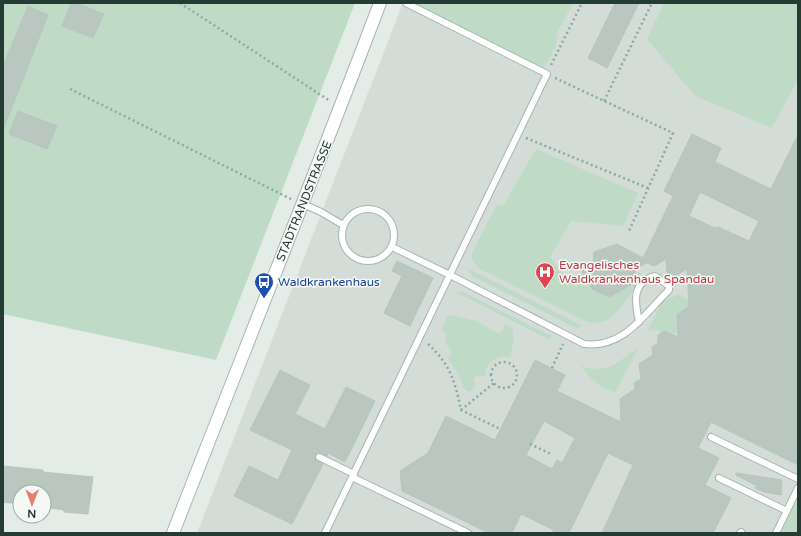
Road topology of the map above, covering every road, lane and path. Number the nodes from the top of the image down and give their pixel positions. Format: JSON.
{"nodes":[{"id":1,"x":180,"y":3,"type":"edge"},
{"id":2,"x":380,"y":3,"type":"edge"},
{"id":3,"x":406,"y":3,"type":"edge"},
{"id":4,"x":582,"y":3,"type":"edge"},
{"id":5,"x":652,"y":3,"type":"edge"},
{"id":6,"x":184,"y":4,"type":"edge"},
{"id":7,"x":547,"y":74,"type":"junction"},
{"id":8,"x":70,"y":88,"type":"dead end"},
{"id":9,"x":604,"y":101,"type":"junction"},
{"id":10,"x":341,"y":108,"type":"junction"},
{"id":11,"x":518,"y":134,"type":"junction"},
{"id":12,"x":648,"y":188,"type":"junction"},
{"id":13,"x":303,"y":204,"type":"junction"},
{"id":14,"x":343,"y":225,"type":"junction"},
{"id":15,"x":629,"y":231,"type":"dead end"},
{"id":16,"x":392,"y":247,"type":"junction"},
{"id":17,"x":450,"y":275,"type":"junction"},
{"id":18,"x":639,"y":322,"type":"junction"},
{"id":19,"x":568,"y":335,"type":"junction"},
{"id":20,"x":420,"y":336,"type":"junction"},
{"id":21,"x":552,"y":368,"type":"dead end"},
{"id":22,"x":494,"y":383,"type":"junction"},
{"id":23,"x":461,"y":410,"type":"junction"},
{"id":24,"x":500,"y":429,"type":"dead end"},
{"id":25,"x":711,"y":437,"type":"dead end"},
{"id":26,"x":530,"y":444,"type":"dead end"},
{"id":27,"x":551,"y":454,"type":"dead end"},
{"id":28,"x":319,"y":457,"type":"dead end"},
{"id":29,"x":353,"y":475,"type":"junction"},
{"id":30,"x":720,"y":478,"type":"dead end"},
{"id":31,"x":798,"y":479,"type":"edge"},
{"id":32,"x":798,"y":488,"type":"edge"},
{"id":33,"x":787,"y":511,"type":"junction"},
{"id":34,"x":173,"y":533,"type":"edge"},
{"id":35,"x":325,"y":533,"type":"edge"},
{"id":36,"x":468,"y":533,"type":"edge"},
{"id":37,"x":776,"y":533,"type":"edge"}],
"edges":[{"from":1,"to":6,"type":"path"},
{"from":2,"to":10,"type":"street","name":"STADTRANDSTRASSE"},
{"from":3,"to":7,"type":"lane"},
{"from":4,"to":7,"type":"path"},
{"from":5,"to":9,"type":"path"},
{"from":6,"to":10,"type":"path"},
{"from":7,"to":9,"type":"path"},
{"from":7,"to":11,"type":"lane"},
{"from":8,"to":13,"type":"path"},
{"from":9,"to":12,"type":"path"},
{"from":10,"to":13,"type":"street","name":"STADTRANDSTRASSE"},
{"from":11,"to":12,"type":"path"},
{"from":11,"to":17,"type":"lane"},
{"from":12,"to":15,"type":"path"},
{"from":13,"to":14,"type":"lane"},
{"from":13,"to":34,"type":"street","name":"STADTRANDSTRASSE"},
{"from":14,"to":16,"type":"lane"},
{"from":14,"to":16,"type":"lane"},
{"from":16,"to":17,"type":"lane"},
{"from":17,"to":19,"type":"lane"},
{"from":17,"to":20,"type":"lane"},
{"from":18,"to":18,"type":"lane"},
{"from":18,"to":19,"type":"lane"},
{"from":19,"to":21,"type":"path"},
{"from":20,"to":23,"type":"path"},
{"from":20,"to":29,"type":"lane"},
{"from":22,"to":22,"type":"path"},
{"from":22,"to":23,"type":"path"},
{"from":23,"to":24,"type":"path"},
{"from":25,"to":31,"type":"lane"},
{"from":26,"to":27,"type":"path"},
{"from":28,"to":29,"type":"lane"},
{"from":29,"to":35,"type":"lane"},
{"from":29,"to":36,"type":"lane"},
{"from":30,"to":33,"type":"lane"},
{"from":32,"to":33,"type":"lane"},
{"from":33,"to":37,"type":"lane"}]}
